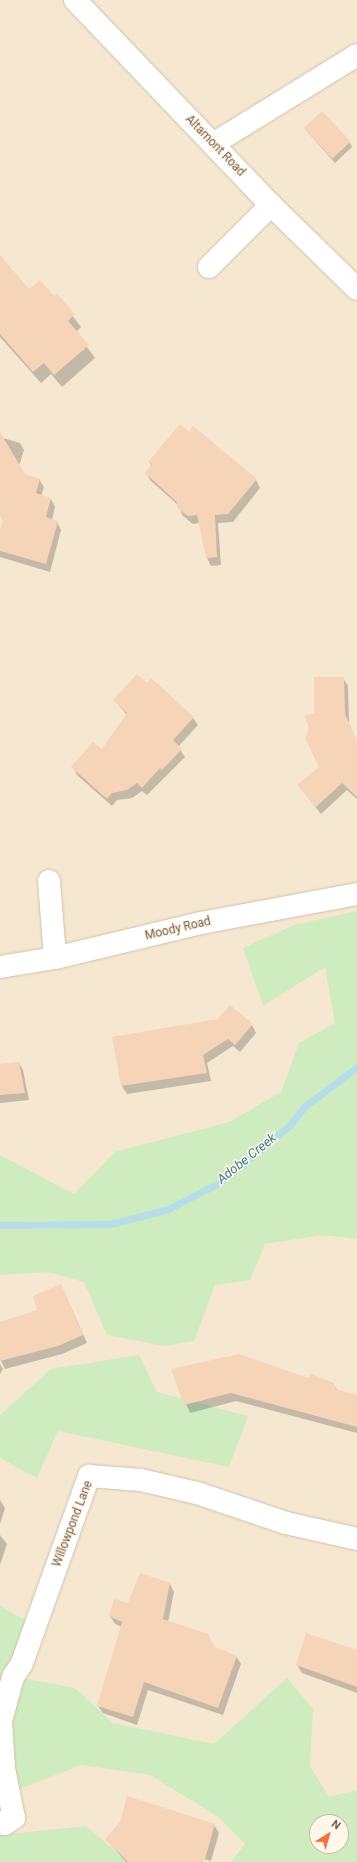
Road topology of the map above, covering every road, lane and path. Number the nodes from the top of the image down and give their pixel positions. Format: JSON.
{"nodes":[{"id":1,"x":75,"y":0,"type":"edge"},
{"id":2,"x":357,"y":55,"type":"edge"},
{"id":3,"x":213,"y":144,"type":"junction"},
{"id":4,"x":271,"y":205,"type":"junction"},
{"id":5,"x":209,"y":267,"type":"dead end"},
{"id":6,"x":357,"y":289,"type":"edge"},
{"id":7,"x":49,"y":881,"type":"dead end"},
{"id":8,"x":357,"y":894,"type":"edge"},
{"id":9,"x":55,"y":958,"type":"junction"},
{"id":10,"x":0,"y":967,"type":"edge"},
{"id":11,"x":357,"y":1539,"type":"edge"},
{"id":12,"x":0,"y":1822,"type":"edge"}],
"edges":[{"from":1,"to":3,"type":"street","name":"Altamont Road"},
{"from":2,"to":3,"type":"street"},
{"from":3,"to":4,"type":"street","name":"Altamont Road"},
{"from":4,"to":5,"type":"street"},
{"from":4,"to":6,"type":"street","name":"Altamont Road"},
{"from":7,"to":9,"type":"street"},
{"from":8,"to":9,"type":"street","name":"Moody Road"},
{"from":9,"to":10,"type":"street","name":"Moody Road"},
{"from":11,"to":12,"type":"street","name":"Willowpond Lane"}]}
